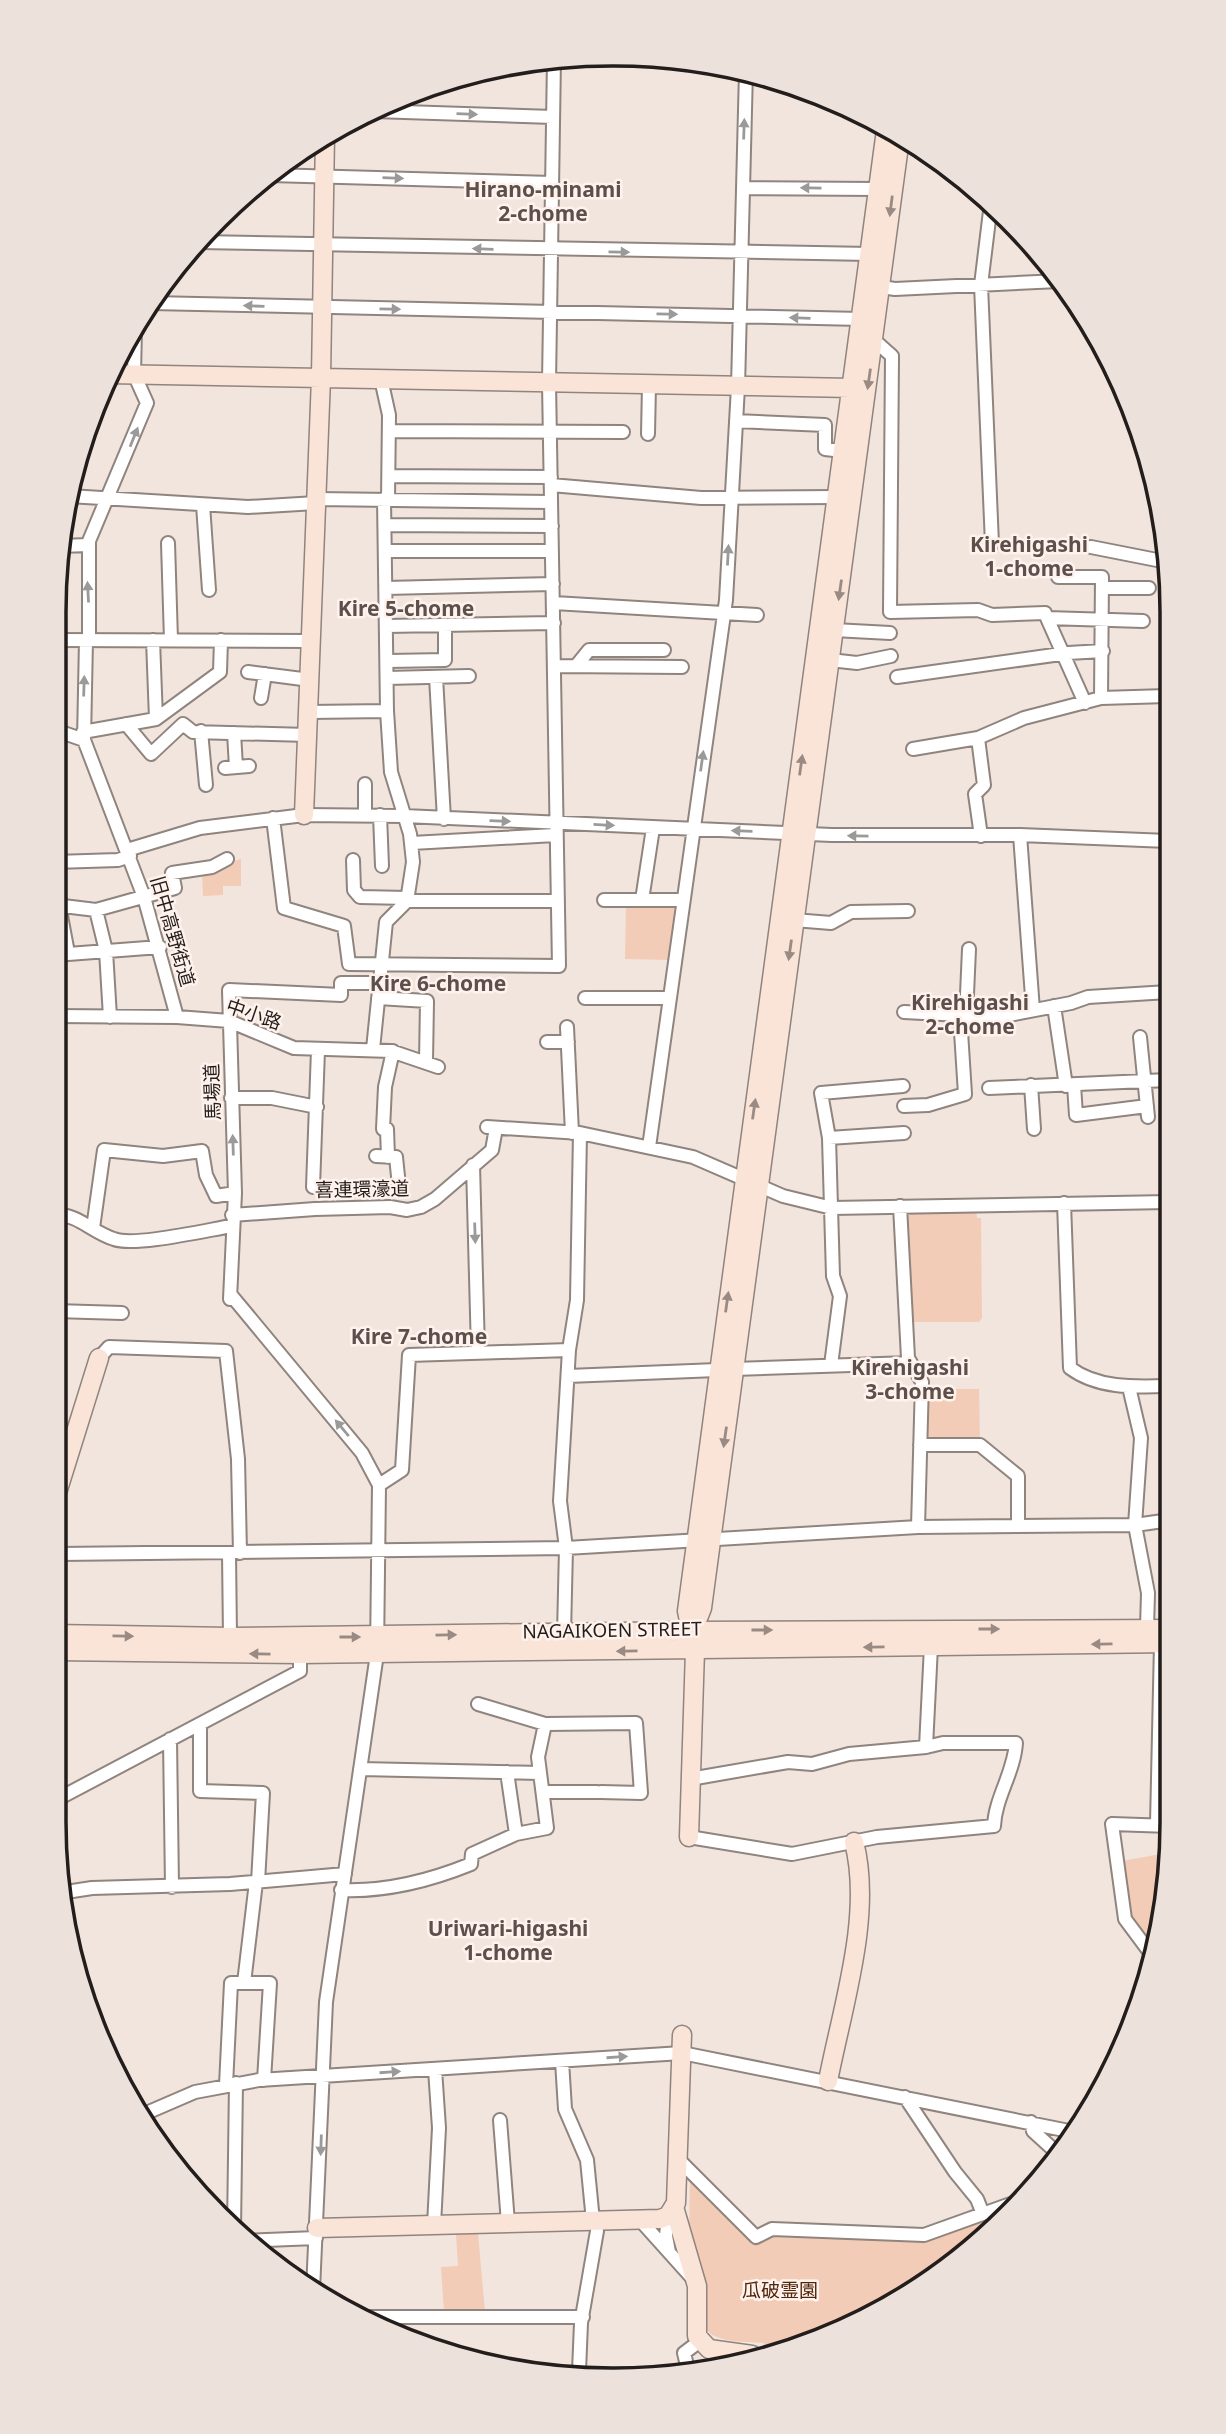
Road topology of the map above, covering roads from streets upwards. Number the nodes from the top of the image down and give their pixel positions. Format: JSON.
{"nodes":[{"id":1,"x":554,"y":70,"type":"edge"},
{"id":2,"x":746,"y":83,"type":"edge"},
{"id":3,"x":396,"y":112,"type":"edge"},
{"id":4,"x":553,"y":117,"type":"junction"},
{"id":5,"x":885,"y":139,"type":"edge"},
{"id":6,"x":898,"y":148,"type":"edge"},
{"id":7,"x":325,"y":149,"type":"edge"},
{"id":8,"x":285,"y":175,"type":"edge"},
{"id":9,"x":325,"y":176,"type":"junction"},
{"id":10,"x":552,"y":183,"type":"junction"},
{"id":11,"x":743,"y":187,"type":"junction"},
{"id":12,"x":879,"y":189,"type":"junction"},
{"id":13,"x":988,"y":217,"type":"edge"},
{"id":14,"x":212,"y":242,"type":"edge"},
{"id":15,"x":323,"y":244,"type":"junction"},
{"id":16,"x":551,"y":250,"type":"junction"},
{"id":17,"x":741,"y":254,"type":"junction"},
{"id":18,"x":870,"y":254,"type":"junction"},
{"id":19,"x":1048,"y":282,"type":"edge"},
{"id":20,"x":981,"y":285,"type":"junction"},
{"id":21,"x":873,"y":286,"type":"junction"},
{"id":22,"x":163,"y":303,"type":"edge"},
{"id":23,"x":322,"y":308,"type":"junction"},
{"id":24,"x":550,"y":312,"type":"junction"},
{"id":25,"x":739,"y":316,"type":"junction"},
{"id":26,"x":861,"y":319,"type":"junction"},
{"id":27,"x":874,"y":340,"type":"junction"},
{"id":28,"x":135,"y":350,"type":"edge"},
{"id":29,"x":122,"y":374,"type":"edge"},
{"id":30,"x":134,"y":374,"type":"junction"},
{"id":31,"x":321,"y":378,"type":"junction"},
{"id":32,"x":381,"y":379,"type":"junction"},
{"id":33,"x":549,"y":383,"type":"junction"},
{"id":34,"x":649,"y":385,"type":"junction"},
{"id":35,"x":738,"y":387,"type":"junction"},
{"id":36,"x":852,"y":388,"type":"junction"},
{"id":37,"x":736,"y":421,"type":"junction"},
{"id":38,"x":389,"y":431,"type":"junction"},
{"id":39,"x":623,"y":432,"type":"dead end"},
{"id":40,"x":550,"y":433,"type":"junction"},
{"id":41,"x":648,"y":434,"type":"dead end"},
{"id":42,"x":843,"y":451,"type":"junction"},
{"id":43,"x":388,"y":476,"type":"junction"},
{"id":44,"x":551,"y":481,"type":"junction"},
{"id":45,"x":79,"y":496,"type":"edge"},
{"id":46,"x":104,"y":497,"type":"junction"},
{"id":47,"x":731,"y":497,"type":"junction"},
{"id":48,"x":837,"y":497,"type":"junction"},
{"id":49,"x":386,"y":499,"type":"junction"},
{"id":50,"x":316,"y":501,"type":"junction"},
{"id":51,"x":551,"y":502,"type":"junction"},
{"id":52,"x":203,"y":505,"type":"junction"},
{"id":53,"x":842,"y":520,"type":"junction"},
{"id":54,"x":385,"y":525,"type":"junction"},
{"id":55,"x":552,"y":526,"type":"junction"},
{"id":56,"x":168,"y":543,"type":"dead end"},
{"id":57,"x":992,"y":544,"type":"dead end"},
{"id":58,"x":88,"y":545,"type":"junction"},
{"id":59,"x":71,"y":546,"type":"edge"},
{"id":60,"x":1091,"y":547,"type":"dead end"},
{"id":61,"x":385,"y":551,"type":"junction"},
{"id":62,"x":552,"y":551,"type":"junction"},
{"id":63,"x":1157,"y":560,"type":"edge"},
{"id":64,"x":1058,"y":576,"type":"dead end"},
{"id":65,"x":553,"y":584,"type":"junction"},
{"id":66,"x":1102,"y":587,"type":"junction"},
{"id":67,"x":386,"y":588,"type":"junction"},
{"id":68,"x":1149,"y":588,"type":"dead end"},
{"id":69,"x":209,"y":590,"type":"dead end"},
{"id":70,"x":554,"y":603,"type":"junction"},
{"id":71,"x":723,"y":612,"type":"junction"},
{"id":72,"x":757,"y":615,"type":"dead end"},
{"id":73,"x":1047,"y":618,"type":"junction"},
{"id":74,"x":1102,"y":621,"type":"junction"},
{"id":75,"x":1143,"y":621,"type":"dead end"},
{"id":76,"x":554,"y":623,"type":"junction"},
{"id":77,"x":445,"y":625,"type":"junction"},
{"id":78,"x":387,"y":626,"type":"junction"},
{"id":79,"x":834,"y":630,"type":"junction"},
{"id":80,"x":890,"y":633,"type":"dead end"},
{"id":81,"x":66,"y":640,"type":"edge"},
{"id":82,"x":88,"y":640,"type":"junction"},
{"id":83,"x":153,"y":640,"type":"junction"},
{"id":84,"x":172,"y":640,"type":"junction"},
{"id":85,"x":222,"y":640,"type":"junction"},
{"id":86,"x":312,"y":641,"type":"junction"},
{"id":87,"x":664,"y":650,"type":"dead end"},
{"id":88,"x":1103,"y":651,"type":"junction"},
{"id":89,"x":1062,"y":654,"type":"junction"},
{"id":90,"x":891,"y":656,"type":"dead end"},
{"id":91,"x":830,"y":660,"type":"junction"},
{"id":92,"x":388,"y":661,"type":"junction"},
{"id":93,"x":555,"y":666,"type":"junction"},
{"id":94,"x":576,"y":667,"type":"junction"},
{"id":95,"x":682,"y":667,"type":"dead end"},
{"id":96,"x":248,"y":672,"type":"dead end"},
{"id":97,"x":265,"y":674,"type":"junction"},
{"id":98,"x":469,"y":676,"type":"dead end"},
{"id":99,"x":436,"y":677,"type":"junction"},
{"id":100,"x":897,"y":677,"type":"dead end"},
{"id":101,"x":387,"y":678,"type":"junction"},
{"id":102,"x":310,"y":680,"type":"junction"},
{"id":103,"x":1160,"y":696,"type":"edge"},
{"id":104,"x":261,"y":698,"type":"dead end"},
{"id":105,"x":1101,"y":698,"type":"junction"},
{"id":106,"x":1085,"y":703,"type":"junction"},
{"id":107,"x":387,"y":711,"type":"junction"},
{"id":108,"x":309,"y":712,"type":"junction"},
{"id":109,"x":156,"y":719,"type":"junction"},
{"id":110,"x":126,"y":724,"type":"junction"},
{"id":111,"x":201,"y":731,"type":"junction"},
{"id":112,"x":66,"y":732,"type":"edge"},
{"id":113,"x":234,"y":733,"type":"junction"},
{"id":114,"x":83,"y":736,"type":"junction"},
{"id":115,"x":307,"y":736,"type":"junction"},
{"id":116,"x":978,"y":738,"type":"junction"},
{"id":117,"x":913,"y":749,"type":"dead end"},
{"id":118,"x":237,"y":767,"type":"dead end"},
{"id":119,"x":365,"y":784,"type":"dead end"},
{"id":120,"x":206,"y":785,"type":"dead end"},
{"id":121,"x":304,"y":815,"type":"junction"},
{"id":122,"x":365,"y":815,"type":"junction"},
{"id":123,"x":380,"y":816,"type":"junction"},
{"id":124,"x":404,"y":816,"type":"junction"},
{"id":125,"x":273,"y":818,"type":"junction"},
{"id":126,"x":444,"y":819,"type":"junction"},
{"id":127,"x":653,"y":828,"type":"junction"},
{"id":128,"x":555,"y":829,"type":"junction"},
{"id":129,"x":693,"y":829,"type":"junction"},
{"id":130,"x":799,"y":833,"type":"junction"},
{"id":131,"x":1020,"y":835,"type":"junction"},
{"id":132,"x":981,"y":836,"type":"junction"},
{"id":133,"x":1160,"y":841,"type":"edge"},
{"id":134,"x":412,"y":844,"type":"junction"},
{"id":135,"x":129,"y":853,"type":"junction"},
{"id":136,"x":227,"y":859,"type":"dead end"},
{"id":137,"x":353,"y":860,"type":"dead end"},
{"id":138,"x":66,"y":862,"type":"edge"},
{"id":139,"x":382,"y":866,"type":"dead end"},
{"id":140,"x":144,"y":897,"type":"junction"},
{"id":141,"x":407,"y":899,"type":"junction"},
{"id":142,"x":604,"y":900,"type":"dead end"},
{"id":143,"x":642,"y":900,"type":"junction"},
{"id":144,"x":683,"y":900,"type":"junction"},
{"id":145,"x":556,"y":901,"type":"junction"},
{"id":146,"x":66,"y":906,"type":"edge"},
{"id":147,"x":96,"y":910,"type":"junction"},
{"id":148,"x":908,"y":911,"type":"dead end"},
{"id":149,"x":794,"y":920,"type":"junction"},
{"id":150,"x":160,"y":947,"type":"junction"},
{"id":151,"x":970,"y":949,"type":"dead end"},
{"id":152,"x":106,"y":951,"type":"junction"},
{"id":153,"x":66,"y":954,"type":"edge"},
{"id":154,"x":380,"y":966,"type":"junction"},
{"id":155,"x":378,"y":983,"type":"junction"},
{"id":156,"x":1160,"y":992,"type":"edge"},
{"id":157,"x":378,"y":998,"type":"junction"},
{"id":158,"x":585,"y":998,"type":"dead end"},
{"id":159,"x":669,"y":998,"type":"junction"},
{"id":160,"x":1054,"y":1006,"type":"junction"},
{"id":161,"x":1033,"y":1010,"type":"junction"},
{"id":162,"x":904,"y":1012,"type":"dead end"},
{"id":163,"x":66,"y":1016,"type":"edge"},
{"id":164,"x":110,"y":1017,"type":"junction"},
{"id":165,"x":177,"y":1017,"type":"junction"},
{"id":166,"x":963,"y":1017,"type":"junction"},
{"id":167,"x":229,"y":1021,"type":"junction"},
{"id":168,"x":567,"y":1027,"type":"dead end"},
{"id":169,"x":1140,"y":1037,"type":"dead end"},
{"id":170,"x":547,"y":1042,"type":"dead end"},
{"id":171,"x":568,"y":1042,"type":"junction"},
{"id":172,"x":373,"y":1049,"type":"junction"},
{"id":173,"x":318,"y":1050,"type":"junction"},
{"id":174,"x":393,"y":1052,"type":"junction"},
{"id":175,"x":1144,"y":1080,"type":"junction"},
{"id":176,"x":1160,"y":1080,"type":"edge"},
{"id":177,"x":1031,"y":1085,"type":"junction"},
{"id":178,"x":903,"y":1086,"type":"dead end"},
{"id":179,"x":1070,"y":1086,"type":"junction"},
{"id":180,"x":989,"y":1088,"type":"dead end"},
{"id":181,"x":231,"y":1098,"type":"junction"},
{"id":182,"x":904,"y":1106,"type":"dead end"},
{"id":183,"x":317,"y":1107,"type":"junction"},
{"id":184,"x":1034,"y":1129,"type":"dead end"},
{"id":185,"x":576,"y":1133,"type":"junction"},
{"id":186,"x":904,"y":1133,"type":"dead end"},
{"id":187,"x":829,"y":1138,"type":"junction"},
{"id":188,"x":649,"y":1147,"type":"junction"},
{"id":189,"x":473,"y":1165,"type":"junction"},
{"id":190,"x":751,"y":1180,"type":"junction"},
{"id":191,"x":399,"y":1186,"type":"dead end"},
{"id":192,"x":313,"y":1187,"type":"dead end"},
{"id":193,"x":235,"y":1193,"type":"junction"},
{"id":194,"x":1160,"y":1202,"type":"edge"},
{"id":195,"x":1064,"y":1203,"type":"junction"},
{"id":196,"x":900,"y":1206,"type":"junction"},
{"id":197,"x":832,"y":1208,"type":"junction"},
{"id":198,"x":66,"y":1215,"type":"edge"},
{"id":199,"x":232,"y":1221,"type":"junction"},
{"id":200,"x":93,"y":1228,"type":"junction"},
{"id":201,"x":66,"y":1311,"type":"edge"},
{"id":202,"x":122,"y":1313,"type":"dead end"},
{"id":203,"x":478,"y":1350,"type":"junction"},
{"id":204,"x":569,"y":1350,"type":"junction"},
{"id":205,"x":99,"y":1358,"type":"joint"},
{"id":206,"x":910,"y":1363,"type":"junction"},
{"id":207,"x":831,"y":1365,"type":"junction"},
{"id":208,"x":725,"y":1369,"type":"junction"},
{"id":209,"x":568,"y":1376,"type":"junction"},
{"id":210,"x":1160,"y":1386,"type":"edge"},
{"id":211,"x":1129,"y":1387,"type":"junction"},
{"id":212,"x":920,"y":1445,"type":"junction"},
{"id":213,"x":66,"y":1464,"type":"edge"},
{"id":214,"x":379,"y":1485,"type":"junction"},
{"id":215,"x":1160,"y":1521,"type":"edge"},
{"id":216,"x":1135,"y":1525,"type":"junction"},
{"id":217,"x":1018,"y":1526,"type":"junction"},
{"id":218,"x":918,"y":1527,"type":"junction"},
{"id":219,"x":703,"y":1540,"type":"junction"},
{"id":220,"x":566,"y":1548,"type":"junction"},
{"id":221,"x":377,"y":1552,"type":"junction"},
{"id":222,"x":234,"y":1553,"type":"junction"},
{"id":223,"x":66,"y":1554,"type":"edge"},
{"id":224,"x":1147,"y":1628,"type":"junction"},
{"id":225,"x":694,"y":1631,"type":"junction"},
{"id":226,"x":66,"y":1634,"type":"edge"},
{"id":227,"x":564,"y":1634,"type":"junction"},
{"id":228,"x":1160,"y":1634,"type":"edge"},
{"id":229,"x":230,"y":1637,"type":"junction"},
{"id":230,"x":1160,"y":1638,"type":"edge"},
{"id":231,"x":377,"y":1645,"type":"junction"},
{"id":232,"x":931,"y":1646,"type":"junction"},
{"id":233,"x":66,"y":1650,"type":"edge"},
{"id":234,"x":695,"y":1650,"type":"junction"},
{"id":235,"x":300,"y":1654,"type":"junction"},
{"id":236,"x":478,"y":1704,"type":"dead end"},
{"id":237,"x":545,"y":1724,"type":"junction"},
{"id":238,"x":200,"y":1725,"type":"junction"},
{"id":239,"x":170,"y":1739,"type":"junction"},
{"id":240,"x":926,"y":1747,"type":"junction"},
{"id":241,"x":1160,"y":1768,"type":"edge"},
{"id":242,"x":360,"y":1769,"type":"junction"},
{"id":243,"x":507,"y":1772,"type":"junction"},
{"id":244,"x":540,"y":1773,"type":"junction"},
{"id":245,"x":690,"y":1779,"type":"junction"},
{"id":246,"x":543,"y":1792,"type":"junction"},
{"id":247,"x":66,"y":1795,"type":"edge"},
{"id":248,"x":1157,"y":1824,"type":"joint"},
{"id":249,"x":516,"y":1834,"type":"junction"},
{"id":250,"x":689,"y":1837,"type":"joint"},
{"id":251,"x":855,"y":1842,"type":"junction"},
{"id":252,"x":345,"y":1874,"type":"junction"},
{"id":253,"x":257,"y":1882,"type":"junction"},
{"id":254,"x":172,"y":1887,"type":"junction"},
{"id":255,"x":341,"y":1890,"type":"junction"},
{"id":256,"x":71,"y":1891,"type":"edge"},
{"id":257,"x":1145,"y":1946,"type":"edge"},
{"id":258,"x":244,"y":1983,"type":"junction"},
{"id":259,"x":682,"y":2035,"type":"dead end"},
{"id":260,"x":682,"y":2053,"type":"junction"},
{"id":261,"x":562,"y":2061,"type":"junction"},
{"id":262,"x":435,"y":2069,"type":"junction"},
{"id":263,"x":322,"y":2077,"type":"junction"},
{"id":264,"x":264,"y":2080,"type":"junction"},
{"id":265,"x":828,"y":2081,"type":"junction"},
{"id":266,"x":231,"y":2084,"type":"junction"},
{"id":267,"x":905,"y":2097,"type":"junction"},
{"id":268,"x":150,"y":2110,"type":"edge"},
{"id":269,"x":500,"y":2120,"type":"dead end"},
{"id":270,"x":1031,"y":2123,"type":"junction"},
{"id":271,"x":1064,"y":2129,"type":"edge"},
{"id":272,"x":1051,"y":2148,"type":"edge"},
{"id":273,"x":678,"y":2159,"type":"junction"},
{"id":274,"x":997,"y":2209,"type":"edge"},
{"id":275,"x":671,"y":2212,"type":"junction"},
{"id":276,"x":234,"y":2213,"type":"edge"},
{"id":277,"x":983,"y":2214,"type":"junction"},
{"id":278,"x":640,"y":2220,"type":"junction"},
{"id":279,"x":508,"y":2223,"type":"junction"},
{"id":280,"x":434,"y":2225,"type":"junction"},
{"id":281,"x":595,"y":2226,"type":"junction"},
{"id":282,"x":316,"y":2233,"type":"junction"},
{"id":283,"x":261,"y":2239,"type":"edge"},
{"id":284,"x":669,"y":2252,"type":"junction"},
{"id":285,"x":314,"y":2278,"type":"edge"},
{"id":286,"x":696,"y":2282,"type":"junction"},
{"id":287,"x":384,"y":2317,"type":"edge"},
{"id":288,"x":583,"y":2317,"type":"junction"},
{"id":289,"x":700,"y":2341,"type":"junction"},
{"id":290,"x":738,"y":2353,"type":"edge"},
{"id":291,"x":686,"y":2363,"type":"edge"},
{"id":292,"x":579,"y":2366,"type":"edge"}],
"edges":[{"from":1,"to":4,"type":"street"},
{"from":11,"to":2,"type":"street","one_way":true},
{"from":3,"to":4,"type":"street","one_way":true},
{"from":4,"to":10,"type":"street"},
{"from":5,"to":12,"type":"street"},
{"from":6,"to":21,"type":"street","one_way":true},
{"from":7,"to":9,"type":"street"},
{"from":8,"to":9,"type":"street"},
{"from":9,"to":10,"type":"street","one_way":true},
{"from":9,"to":15,"type":"street"},
{"from":10,"to":16,"type":"street"},
{"from":12,"to":11,"type":"street","one_way":true},
{"from":11,"to":17,"type":"street"},
{"from":12,"to":18,"type":"street"},
{"from":13,"to":20,"type":"street"},
{"from":14,"to":15,"type":"street"},
{"from":16,"to":15,"type":"street","one_way":true},
{"from":15,"to":23,"type":"street"},
{"from":16,"to":17,"type":"street","one_way":true},
{"from":16,"to":24,"type":"street"},
{"from":17,"to":18,"type":"street"},
{"from":17,"to":25,"type":"street"},
{"from":18,"to":21,"type":"street"},
{"from":19,"to":20,"type":"street"},
{"from":20,"to":21,"type":"street"},
{"from":20,"to":57,"type":"street"},
{"from":21,"to":26,"type":"street"},
{"from":21,"to":27,"type":"street"},
{"from":23,"to":22,"type":"street","one_way":true},
{"from":23,"to":24,"type":"street","one_way":true},
{"from":23,"to":31,"type":"street"},
{"from":24,"to":25,"type":"street","one_way":true},
{"from":24,"to":33,"type":"street"},
{"from":26,"to":25,"type":"street","one_way":true},
{"from":25,"to":35,"type":"street"},
{"from":26,"to":36,"type":"street"},
{"from":27,"to":53,"type":"street","one_way":true},
{"from":27,"to":73,"type":"street"},
{"from":28,"to":30,"type":"street"},
{"from":29,"to":30,"type":"street"},
{"from":30,"to":31,"type":"street"},
{"from":46,"to":30,"type":"street","one_way":true},
{"from":31,"to":32,"type":"street"},
{"from":31,"to":50,"type":"street"},
{"from":32,"to":33,"type":"street"},
{"from":32,"to":38,"type":"street"},
{"from":33,"to":34,"type":"street"},
{"from":33,"to":40,"type":"street"},
{"from":34,"to":35,"type":"street"},
{"from":34,"to":41,"type":"street"},
{"from":35,"to":36,"type":"street"},
{"from":35,"to":37,"type":"street"},
{"from":36,"to":42,"type":"street"},
{"from":37,"to":42,"type":"street"},
{"from":37,"to":47,"type":"street"},
{"from":38,"to":40,"type":"street"},
{"from":38,"to":43,"type":"street"},
{"from":39,"to":40,"type":"street"},
{"from":40,"to":44,"type":"street"},
{"from":42,"to":48,"type":"street"},
{"from":43,"to":44,"type":"street"},
{"from":43,"to":49,"type":"street"},
{"from":44,"to":47,"type":"street"},
{"from":44,"to":51,"type":"street"},
{"from":45,"to":46,"type":"street"},
{"from":46,"to":52,"type":"street"},
{"from":46,"to":58,"type":"street"},
{"from":47,"to":48,"type":"street"},
{"from":71,"to":47,"type":"street","one_way":true},
{"from":48,"to":53,"type":"street"},
{"from":49,"to":50,"type":"street"},
{"from":49,"to":51,"type":"street"},
{"from":49,"to":54,"type":"street"},
{"from":50,"to":52,"type":"street"},
{"from":50,"to":86,"type":"street"},
{"from":51,"to":55,"type":"street"},
{"from":52,"to":69,"type":"street"},
{"from":53,"to":79,"type":"street","one_way":true},
{"from":130,"to":53,"type":"street","one_way":true},
{"from":54,"to":55,"type":"street"},
{"from":54,"to":61,"type":"street"},
{"from":55,"to":62,"type":"street"},
{"from":56,"to":84,"type":"street"},
{"from":58,"to":59,"type":"street"},
{"from":82,"to":58,"type":"street","one_way":true},
{"from":60,"to":63,"type":"street"},
{"from":61,"to":62,"type":"street"},
{"from":61,"to":67,"type":"street"},
{"from":62,"to":65,"type":"street"},
{"from":64,"to":66,"type":"street"},
{"from":65,"to":67,"type":"street"},
{"from":65,"to":70,"type":"street"},
{"from":66,"to":68,"type":"street"},
{"from":66,"to":74,"type":"street"},
{"from":67,"to":78,"type":"street"},
{"from":70,"to":71,"type":"street"},
{"from":70,"to":76,"type":"street"},
{"from":71,"to":72,"type":"street"},
{"from":129,"to":71,"type":"street","one_way":true},
{"from":73,"to":74,"type":"street"},
{"from":73,"to":89,"type":"street"},
{"from":74,"to":75,"type":"street"},
{"from":74,"to":88,"type":"street"},
{"from":76,"to":77,"type":"street"},
{"from":76,"to":93,"type":"street"},
{"from":77,"to":78,"type":"street"},
{"from":77,"to":92,"type":"street"},
{"from":78,"to":92,"type":"street"},
{"from":79,"to":80,"type":"street"},
{"from":79,"to":91,"type":"street"},
{"from":81,"to":82,"type":"street"},
{"from":82,"to":83,"type":"street"},
{"from":114,"to":82,"type":"street","one_way":true},
{"from":83,"to":84,"type":"street"},
{"from":83,"to":109,"type":"street"},
{"from":84,"to":85,"type":"street"},
{"from":85,"to":86,"type":"street"},
{"from":85,"to":109,"type":"street"},
{"from":86,"to":102,"type":"street"},
{"from":87,"to":94,"type":"street"},
{"from":88,"to":89,"type":"street"},
{"from":88,"to":105,"type":"street"},
{"from":89,"to":100,"type":"street"},
{"from":89,"to":106,"type":"street"},
{"from":90,"to":91,"type":"street"},
{"from":91,"to":130,"type":"street"},
{"from":92,"to":101,"type":"street"},
{"from":93,"to":94,"type":"street"},
{"from":93,"to":128,"type":"street"},
{"from":94,"to":95,"type":"street"},
{"from":96,"to":97,"type":"street"},
{"from":97,"to":102,"type":"street"},
{"from":97,"to":104,"type":"street"},
{"from":98,"to":99,"type":"street"},
{"from":99,"to":101,"type":"street"},
{"from":99,"to":126,"type":"street"},
{"from":101,"to":107,"type":"street"},
{"from":102,"to":108,"type":"street"},
{"from":103,"to":105,"type":"street"},
{"from":105,"to":106,"type":"street"},
{"from":106,"to":116,"type":"street"},
{"from":107,"to":108,"type":"street"},
{"from":107,"to":124,"type":"street"},
{"from":108,"to":115,"type":"street"},
{"from":109,"to":110,"type":"street"},
{"from":110,"to":111,"type":"street"},
{"from":110,"to":114,"type":"street"},
{"from":111,"to":113,"type":"street"},
{"from":111,"to":120,"type":"street"},
{"from":112,"to":114,"type":"street"},
{"from":113,"to":115,"type":"street"},
{"from":113,"to":118,"type":"street"},
{"from":114,"to":135,"type":"street","name":"旧中高野街道"},
{"from":115,"to":121,"type":"street"},
{"from":116,"to":117,"type":"street"},
{"from":116,"to":132,"type":"street"},
{"from":119,"to":122,"type":"street"},
{"from":121,"to":122,"type":"street"},
{"from":121,"to":125,"type":"street"},
{"from":122,"to":123,"type":"street"},
{"from":123,"to":124,"type":"street"},
{"from":123,"to":139,"type":"street"},
{"from":124,"to":126,"type":"street"},
{"from":124,"to":134,"type":"street"},
{"from":125,"to":135,"type":"street"},
{"from":125,"to":154,"type":"street"},
{"from":126,"to":128,"type":"street","one_way":true},
{"from":128,"to":127,"type":"street","one_way":true},
{"from":127,"to":129,"type":"street"},
{"from":127,"to":143,"type":"street"},
{"from":128,"to":134,"type":"street"},
{"from":128,"to":145,"type":"street"},
{"from":130,"to":129,"type":"street","one_way":true},
{"from":129,"to":144,"type":"street"},
{"from":132,"to":130,"type":"street","one_way":true},
{"from":130,"to":149,"type":"street"},
{"from":190,"to":130,"type":"street","one_way":true},
{"from":131,"to":132,"type":"street"},
{"from":131,"to":133,"type":"street"},
{"from":131,"to":161,"type":"street"},
{"from":134,"to":141,"type":"street"},
{"from":135,"to":138,"type":"street"},
{"from":135,"to":140,"type":"street","name":"旧中高野街道"},
{"from":136,"to":140,"type":"street"},
{"from":137,"to":141,"type":"street"},
{"from":140,"to":147,"type":"street"},
{"from":140,"to":150,"type":"street","name":"旧中高野街道"},
{"from":141,"to":145,"type":"street"},
{"from":141,"to":154,"type":"street"},
{"from":142,"to":143,"type":"street"},
{"from":143,"to":144,"type":"street"},
{"from":144,"to":159,"type":"street"},
{"from":145,"to":154,"type":"street"},
{"from":146,"to":147,"type":"street"},
{"from":147,"to":152,"type":"street"},
{"from":148,"to":149,"type":"street"},
{"from":149,"to":190,"type":"street","one_way":true},
{"from":150,"to":152,"type":"street"},
{"from":150,"to":165,"type":"street","name":"旧中高野街道"},
{"from":151,"to":166,"type":"street"},
{"from":152,"to":153,"type":"street"},
{"from":152,"to":164,"type":"street"},
{"from":154,"to":155,"type":"street"},
{"from":155,"to":157,"type":"street"},
{"from":155,"to":167,"type":"street","name":"馬場道"},
{"from":156,"to":160,"type":"street"},
{"from":157,"to":172,"type":"street"},
{"from":157,"to":174,"type":"street","name":"中小路"},
{"from":158,"to":159,"type":"street"},
{"from":159,"to":188,"type":"street"},
{"from":160,"to":161,"type":"street"},
{"from":160,"to":179,"type":"street"},
{"from":161,"to":166,"type":"street"},
{"from":162,"to":166,"type":"street"},
{"from":163,"to":164,"type":"street","name":"中小路"},
{"from":164,"to":165,"type":"street","name":"中小路"},
{"from":165,"to":167,"type":"street","name":"中小路"},
{"from":166,"to":182,"type":"street"},
{"from":167,"to":173,"type":"street","name":"中小路"},
{"from":167,"to":181,"type":"street","name":"馬場道"},
{"from":168,"to":171,"type":"street"},
{"from":169,"to":175,"type":"street"},
{"from":170,"to":171,"type":"street"},
{"from":171,"to":185,"type":"street"},
{"from":172,"to":173,"type":"street","name":"中小路"},
{"from":172,"to":174,"type":"street","name":"中小路"},
{"from":173,"to":183,"type":"street"},
{"from":174,"to":191,"type":"street"},
{"from":175,"to":176,"type":"street"},
{"from":175,"to":179,"type":"street"},
{"from":175,"to":179,"type":"street"},
{"from":177,"to":179,"type":"street"},
{"from":177,"to":180,"type":"street"},
{"from":177,"to":184,"type":"street"},
{"from":178,"to":187,"type":"street"},
{"from":181,"to":183,"type":"street"},
{"from":193,"to":181,"type":"street","name":"馬場道","one_way":true},
{"from":183,"to":192,"type":"street"},
{"from":185,"to":188,"type":"street"},
{"from":185,"to":189,"type":"street","name":"喜連環濠道"},
{"from":185,"to":204,"type":"street"},
{"from":186,"to":187,"type":"street"},
{"from":187,"to":197,"type":"street"},
{"from":188,"to":190,"type":"street"},
{"from":189,"to":199,"type":"street","name":"喜連環濠道"},
{"from":189,"to":203,"type":"street","one_way":true},
{"from":190,"to":197,"type":"street"},
{"from":190,"to":208,"type":"street"},
{"from":193,"to":199,"type":"street","name":"馬場道"},
{"from":193,"to":200,"type":"street"},
{"from":194,"to":195,"type":"street"},
{"from":195,"to":196,"type":"street"},
{"from":195,"to":211,"type":"street"},
{"from":196,"to":197,"type":"street"},
{"from":196,"to":206,"type":"street"},
{"from":197,"to":207,"type":"street"},
{"from":198,"to":200,"type":"street","name":"喜連環濠道"},
{"from":199,"to":200,"type":"street","name":"喜連環濠道"},
{"from":214,"to":199,"type":"street","one_way":true},
{"from":201,"to":202,"type":"street"},
{"from":203,"to":204,"type":"street"},
{"from":203,"to":214,"type":"street"},
{"from":204,"to":209,"type":"street"},
{"from":205,"to":213,"type":"street"},
{"from":205,"to":222,"type":"street"},
{"from":206,"to":207,"type":"street"},
{"from":206,"to":212,"type":"street"},
{"from":207,"to":208,"type":"street"},
{"from":208,"to":209,"type":"street"},
{"from":208,"to":219,"type":"street"},
{"from":209,"to":220,"type":"street"},
{"from":210,"to":211,"type":"street"},
{"from":211,"to":216,"type":"street"},
{"from":212,"to":217,"type":"street"},
{"from":212,"to":218,"type":"street"},
{"from":214,"to":221,"type":"street"},
{"from":215,"to":216,"type":"street"},
{"from":216,"to":217,"type":"street"},
{"from":216,"to":224,"type":"street"},
{"from":217,"to":218,"type":"street"},
{"from":218,"to":219,"type":"street"},
{"from":219,"to":220,"type":"street"},
{"from":219,"to":225,"type":"street"},
{"from":220,"to":221,"type":"street"},
{"from":220,"to":227,"type":"street"},
{"from":221,"to":222,"type":"street"},
{"from":221,"to":231,"type":"street"},
{"from":222,"to":223,"type":"street"},
{"from":222,"to":229,"type":"street"},
{"from":225,"to":224,"type":"street","name":"NAGAIKOEN STREET","one_way":true},
{"from":224,"to":228,"type":"street","name":"NAGAIKOEN STREET"},
{"from":225,"to":227,"type":"street","name":"NAGAIKOEN STREET"},
{"from":225,"to":234,"type":"street"},
{"from":226,"to":229,"type":"street","name":"NAGAIKOEN STREET","one_way":true},
{"from":231,"to":227,"type":"street","name":"NAGAIKOEN STREET","one_way":true},
{"from":229,"to":231,"type":"street","name":"NAGAIKOEN STREET","one_way":true},
{"from":230,"to":232,"type":"street","name":"NAGAIKOEN STREET","one_way":true},
{"from":234,"to":231,"type":"street","name":"NAGAIKOEN STREET","one_way":true},
{"from":231,"to":235,"type":"street","name":"NAGAIKOEN STREET"},
{"from":231,"to":242,"type":"street"},
{"from":232,"to":234,"type":"street","name":"NAGAIKOEN STREET","one_way":true},
{"from":232,"to":240,"type":"street"},
{"from":235,"to":233,"type":"street","name":"NAGAIKOEN STREET","one_way":true},
{"from":234,"to":245,"type":"street"},
{"from":235,"to":238,"type":"street"},
{"from":236,"to":237,"type":"street"},
{"from":237,"to":244,"type":"street"},
{"from":237,"to":246,"type":"street"},
{"from":238,"to":239,"type":"street"},
{"from":238,"to":253,"type":"street"},
{"from":239,"to":247,"type":"street"},
{"from":239,"to":254,"type":"street"},
{"from":240,"to":245,"type":"street"},
{"from":240,"to":251,"type":"street"},
{"from":241,"to":248,"type":"street"},
{"from":242,"to":243,"type":"street"},
{"from":242,"to":252,"type":"street"},
{"from":243,"to":244,"type":"street"},
{"from":243,"to":249,"type":"street"},
{"from":244,"to":246,"type":"street"},
{"from":245,"to":250,"type":"street"},
{"from":246,"to":249,"type":"street"},
{"from":248,"to":257,"type":"street"},
{"from":249,"to":255,"type":"street"},
{"from":250,"to":251,"type":"street"},
{"from":251,"to":265,"type":"street"},
{"from":252,"to":253,"type":"street"},
{"from":252,"to":255,"type":"street"},
{"from":253,"to":254,"type":"street"},
{"from":253,"to":258,"type":"street"},
{"from":254,"to":256,"type":"street"},
{"from":255,"to":263,"type":"street"},
{"from":258,"to":264,"type":"street"},
{"from":258,"to":266,"type":"street"},
{"from":259,"to":260,"type":"street"},
{"from":261,"to":260,"type":"street","one_way":true},
{"from":260,"to":265,"type":"street"},
{"from":260,"to":273,"type":"street"},
{"from":261,"to":262,"type":"street"},
{"from":261,"to":281,"type":"street"},
{"from":263,"to":262,"type":"street","one_way":true},
{"from":262,"to":280,"type":"street"},
{"from":263,"to":264,"type":"street"},
{"from":263,"to":282,"type":"street","one_way":true},
{"from":264,"to":266,"type":"street"},
{"from":265,"to":267,"type":"street"},
{"from":266,"to":268,"type":"street"},
{"from":266,"to":276,"type":"street"},
{"from":267,"to":270,"type":"street"},
{"from":267,"to":277,"type":"street"},
{"from":269,"to":279,"type":"street"},
{"from":270,"to":271,"type":"street"},
{"from":270,"to":272,"type":"street"},
{"from":273,"to":275,"type":"street"},
{"from":273,"to":277,"type":"street"},
{"from":274,"to":277,"type":"street"},
{"from":275,"to":278,"type":"street"},
{"from":275,"to":284,"type":"street"},
{"from":275,"to":286,"type":"street"},
{"from":278,"to":281,"type":"street"},
{"from":278,"to":284,"type":"street"},
{"from":279,"to":280,"type":"street"},
{"from":279,"to":281,"type":"street"},
{"from":280,"to":282,"type":"street"},
{"from":281,"to":288,"type":"street"},
{"from":282,"to":283,"type":"street"},
{"from":282,"to":285,"type":"street"},
{"from":284,"to":286,"type":"street"},
{"from":286,"to":289,"type":"street"},
{"from":287,"to":288,"type":"street"},
{"from":288,"to":292,"type":"street"},
{"from":289,"to":290,"type":"street"},
{"from":289,"to":291,"type":"street"}]}
